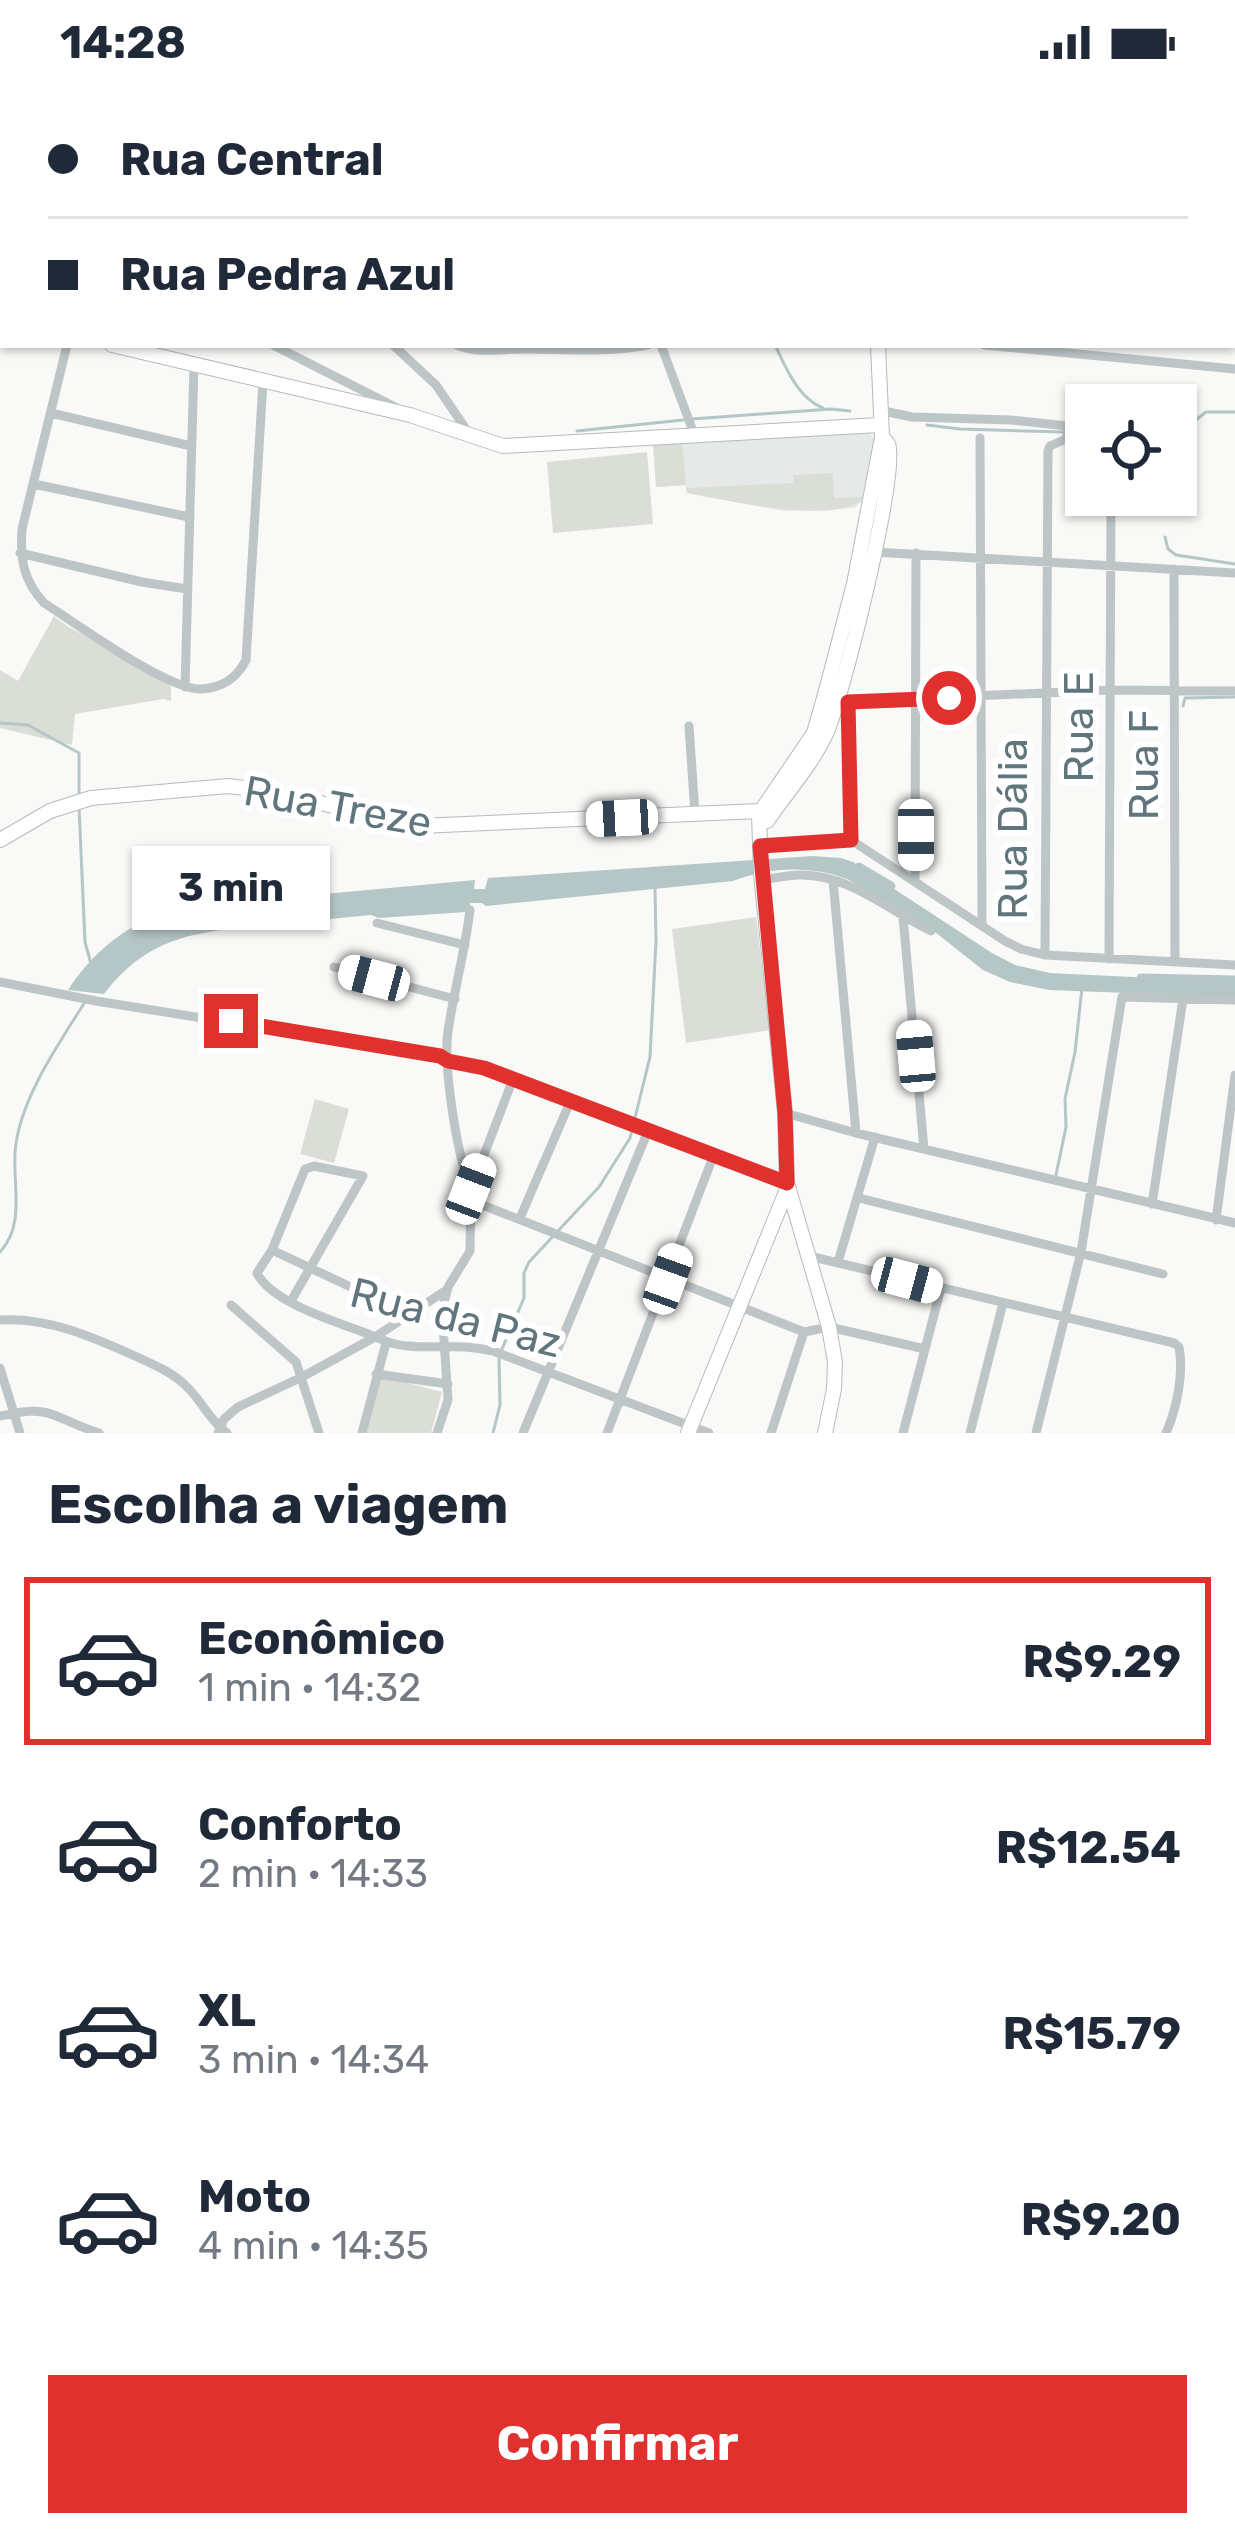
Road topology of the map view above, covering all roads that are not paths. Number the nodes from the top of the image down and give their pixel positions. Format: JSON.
{"nodes":[{"id":1,"x":66,"y":348,"type":"edge"},
{"id":2,"x":125,"y":348,"type":"edge"},
{"id":3,"x":280,"y":348,"type":"edge"},
{"id":4,"x":396,"y":348,"type":"edge"},
{"id":5,"x":498,"y":348,"type":"edge"},
{"id":6,"x":630,"y":348,"type":"edge"},
{"id":7,"x":662,"y":348,"type":"edge"},
{"id":8,"x":878,"y":348,"type":"edge"},
{"id":9,"x":1041,"y":348,"type":"edge"},
{"id":10,"x":1098,"y":351,"type":"edge"},
{"id":11,"x":194,"y":364,"type":"junction"},
{"id":12,"x":1235,"y":369,"type":"edge"},
{"id":13,"x":263,"y":382,"type":"junction"},
{"id":14,"x":51,"y":413,"type":"junction"},
{"id":15,"x":410,"y":415,"type":"junction"},
{"id":16,"x":880,"y":421,"type":"junction"},
{"id":17,"x":1065,"y":429,"type":"edge"},
{"id":18,"x":694,"y":434,"type":"junction"},
{"id":19,"x":470,"y":435,"type":"junction"},
{"id":20,"x":980,"y":438,"type":"dead end"},
{"id":21,"x":1065,"y":438,"type":"edge"},
{"id":22,"x":191,"y":446,"type":"junction"},
{"id":23,"x":34,"y":484,"type":"junction"},
{"id":24,"x":1111,"y":516,"type":"edge"},
{"id":25,"x":189,"y":517,"type":"junction"},
{"id":26,"x":874,"y":552,"type":"junction"},
{"id":27,"x":20,"y":553,"type":"junction"},
{"id":28,"x":916,"y":553,"type":"junction"},
{"id":29,"x":982,"y":557,"type":"junction"},
{"id":30,"x":1047,"y":561,"type":"junction"},
{"id":31,"x":1111,"y":565,"type":"junction"},
{"id":32,"x":1174,"y":569,"type":"junction"},
{"id":33,"x":1235,"y":573,"type":"edge"},
{"id":34,"x":188,"y":589,"type":"junction"},
{"id":35,"x":185,"y":687,"type":"junction"},
{"id":36,"x":1111,"y":690,"type":"junction"},
{"id":37,"x":1176,"y":691,"type":"junction"},
{"id":38,"x":1235,"y":692,"type":"edge"},
{"id":39,"x":1046,"y":693,"type":"junction"},
{"id":40,"x":980,"y":696,"type":"junction"},
{"id":41,"x":917,"y":700,"type":"junction"},
{"id":42,"x":843,"y":702,"type":"junction"},
{"id":43,"x":688,"y":726,"type":"dead end"},
{"id":44,"x":765,"y":813,"type":"junction"},
{"id":45,"x":695,"y":814,"type":"junction"},
{"id":46,"x":0,"y":840,"type":"edge"},
{"id":47,"x":851,"y":840,"type":"junction"},
{"id":48,"x":760,"y":846,"type":"junction"},
{"id":49,"x":762,"y":877,"type":"junction"},
{"id":50,"x":833,"y":880,"type":"junction"},
{"id":51,"x":915,"y":880,"type":"junction"},
{"id":52,"x":470,"y":910,"type":"dead end"},
{"id":53,"x":903,"y":917,"type":"junction"},
{"id":54,"x":377,"y":923,"type":"dead end"},
{"id":55,"x":982,"y":925,"type":"junction"},
{"id":56,"x":931,"y":931,"type":"dead end"},
{"id":57,"x":465,"y":945,"type":"junction"},
{"id":58,"x":1045,"y":956,"type":"junction"},
{"id":59,"x":1109,"y":959,"type":"junction"},
{"id":60,"x":1174,"y":962,"type":"junction"},
{"id":61,"x":1235,"y":965,"type":"edge"},
{"id":62,"x":334,"y":967,"type":"dead end"},
{"id":63,"x":0,"y":982,"type":"edge"},
{"id":64,"x":1183,"y":999,"type":"junction"},
{"id":65,"x":455,"y":1000,"type":"junction"},
{"id":66,"x":1235,"y":1000,"type":"edge"},
{"id":67,"x":448,"y":1061,"type":"junction"},
{"id":68,"x":1235,"y":1075,"type":"edge"},
{"id":69,"x":513,"y":1079,"type":"junction"},
{"id":70,"x":571,"y":1102,"type":"junction"},
{"id":71,"x":785,"y":1113,"type":"junction"},
{"id":72,"x":648,"y":1131,"type":"junction"},
{"id":73,"x":856,"y":1133,"type":"junction"},
{"id":74,"x":875,"y":1137,"type":"junction"},
{"id":75,"x":924,"y":1149,"type":"junction"},
{"id":76,"x":713,"y":1157,"type":"junction"},
{"id":77,"x":787,"y":1185,"type":"junction"},
{"id":78,"x":1093,"y":1190,"type":"junction"},
{"id":79,"x":470,"y":1195,"type":"junction"},
{"id":80,"x":859,"y":1198,"type":"junction"},
{"id":81,"x":1152,"y":1204,"type":"junction"},
{"id":82,"x":520,"y":1218,"type":"junction"},
{"id":83,"x":1216,"y":1220,"type":"junction"},
{"id":84,"x":1235,"y":1223,"type":"edge"},
{"id":85,"x":272,"y":1250,"type":"junction"},
{"id":86,"x":600,"y":1252,"type":"junction"},
{"id":87,"x":1081,"y":1252,"type":"junction"},
{"id":88,"x":809,"y":1256,"type":"junction"},
{"id":89,"x":838,"y":1262,"type":"junction"},
{"id":90,"x":312,"y":1268,"type":"junction"},
{"id":91,"x":1163,"y":1274,"type":"dead end"},
{"id":92,"x":668,"y":1279,"type":"junction"},
{"id":93,"x":448,"y":1287,"type":"junction"},
{"id":94,"x":941,"y":1288,"type":"junction"},
{"id":95,"x":372,"y":1297,"type":"dead end"},
{"id":96,"x":291,"y":1301,"type":"junction"},
{"id":97,"x":1003,"y":1303,"type":"junction"},
{"id":98,"x":231,"y":1305,"type":"dead end"},
{"id":99,"x":738,"y":1305,"type":"junction"},
{"id":100,"x":1066,"y":1318,"type":"junction"},
{"id":101,"x":0,"y":1320,"type":"edge"},
{"id":102,"x":829,"y":1327,"type":"junction"},
{"id":103,"x":804,"y":1333,"type":"junction"},
{"id":104,"x":375,"y":1337,"type":"junction"},
{"id":105,"x":386,"y":1343,"type":"junction"},
{"id":106,"x":446,"y":1345,"type":"junction"},
{"id":107,"x":925,"y":1349,"type":"junction"},
{"id":108,"x":0,"y":1369,"type":"edge"},
{"id":109,"x":550,"y":1371,"type":"junction"},
{"id":110,"x":376,"y":1373,"type":"junction"},
{"id":111,"x":302,"y":1378,"type":"junction"},
{"id":112,"x":448,"y":1384,"type":"junction"},
{"id":113,"x":620,"y":1399,"type":"junction"},
{"id":114,"x":14,"y":1414,"type":"junction"},
{"id":115,"x":0,"y":1416,"type":"edge"},
{"id":116,"x":690,"y":1429,"type":"edge"},
{"id":117,"x":76,"y":1430,"type":"edge"},
{"id":118,"x":221,"y":1431,"type":"edge"},
{"id":119,"x":20,"y":1433,"type":"edge"},
{"id":120,"x":100,"y":1433,"type":"edge"},
{"id":121,"x":319,"y":1433,"type":"edge"},
{"id":122,"x":362,"y":1433,"type":"edge"},
{"id":123,"x":437,"y":1433,"type":"edge"},
{"id":124,"x":523,"y":1433,"type":"edge"},
{"id":125,"x":607,"y":1433,"type":"edge"},
{"id":126,"x":709,"y":1433,"type":"edge"},
{"id":127,"x":771,"y":1433,"type":"edge"},
{"id":128,"x":825,"y":1433,"type":"edge"},
{"id":129,"x":903,"y":1433,"type":"edge"},
{"id":130,"x":970,"y":1433,"type":"edge"},
{"id":131,"x":1036,"y":1433,"type":"edge"},
{"id":132,"x":1166,"y":1433,"type":"edge"}],
"edges":[{"from":1,"to":14,"type":"street"},
{"from":2,"to":11,"type":"main road"},
{"from":3,"to":15,"type":"street"},
{"from":4,"to":19,"type":"street"},
{"from":5,"to":6,"type":"street"},
{"from":7,"to":18,"type":"street"},
{"from":8,"to":16,"type":"main road"},
{"from":9,"to":10,"type":"street"},
{"from":10,"to":12,"type":"street"},
{"from":11,"to":13,"type":"main road"},
{"from":11,"to":22,"type":"street"},
{"from":13,"to":15,"type":"main road"},
{"from":13,"to":35,"type":"street"},
{"from":14,"to":22,"type":"street"},
{"from":14,"to":23,"type":"street"},
{"from":15,"to":19,"type":"main road"},
{"from":16,"to":17,"type":"street"},
{"from":16,"to":18,"type":"main road"},
{"from":16,"to":26,"type":"main road"},
{"from":16,"to":44,"type":"main road"},
{"from":18,"to":19,"type":"main road"},
{"from":20,"to":29,"type":"street"},
{"from":21,"to":30,"type":"street","name":"Rua Dália"},
{"from":22,"to":25,"type":"street"},
{"from":23,"to":25,"type":"street"},
{"from":23,"to":27,"type":"street"},
{"from":24,"to":31,"type":"street","name":"Rua E"},
{"from":25,"to":34,"type":"street"},
{"from":26,"to":28,"type":"street"},
{"from":26,"to":42,"type":"main road"},
{"from":27,"to":34,"type":"street"},
{"from":27,"to":35,"type":"street"},
{"from":28,"to":29,"type":"street"},
{"from":28,"to":41,"type":"street"},
{"from":29,"to":30,"type":"street"},
{"from":29,"to":40,"type":"street"},
{"from":30,"to":31,"type":"street"},
{"from":30,"to":39,"type":"street","name":"Rua Dália"},
{"from":31,"to":32,"type":"street"},
{"from":31,"to":36,"type":"street","name":"Rua E"},
{"from":32,"to":33,"type":"street"},
{"from":32,"to":37,"type":"street","name":"Rua F"},
{"from":34,"to":35,"type":"street"},
{"from":36,"to":37,"type":"street"},
{"from":36,"to":39,"type":"street"},
{"from":36,"to":59,"type":"street","name":"Rua E"},
{"from":37,"to":38,"type":"street"},
{"from":37,"to":60,"type":"street","name":"Rua F"},
{"from":39,"to":40,"type":"street"},
{"from":39,"to":58,"type":"street","name":"Rua Dália"},
{"from":40,"to":41,"type":"street"},
{"from":40,"to":55,"type":"street"},
{"from":41,"to":42,"type":"street"},
{"from":41,"to":51,"type":"street"},
{"from":42,"to":44,"type":"main road"},
{"from":42,"to":47,"type":"street"},
{"from":43,"to":45,"type":"street"},
{"from":44,"to":45,"type":"main road","name":"Rua Treze"},
{"from":44,"to":48,"type":"main road"},
{"from":45,"to":46,"type":"main road","name":"Rua Treze"},
{"from":47,"to":48,"type":"street"},
{"from":47,"to":51,"type":"street"},
{"from":48,"to":49,"type":"main road"},
{"from":49,"to":50,"type":"street"},
{"from":49,"to":71,"type":"main road"},
{"from":50,"to":53,"type":"street"},
{"from":50,"to":73,"type":"street"},
{"from":51,"to":55,"type":"street"},
{"from":52,"to":57,"type":"street"},
{"from":53,"to":56,"type":"street"},
{"from":53,"to":75,"type":"street"},
{"from":54,"to":57,"type":"street"},
{"from":55,"to":58,"type":"street"},
{"from":57,"to":65,"type":"street"},
{"from":58,"to":59,"type":"street"},
{"from":59,"to":60,"type":"street"},
{"from":60,"to":61,"type":"street"},
{"from":62,"to":65,"type":"street"},
{"from":63,"to":67,"type":"street"},
{"from":64,"to":66,"type":"street"},
{"from":64,"to":78,"type":"street"},
{"from":64,"to":81,"type":"street"},
{"from":65,"to":67,"type":"street"},
{"from":67,"to":69,"type":"street"},
{"from":67,"to":79,"type":"street"},
{"from":68,"to":83,"type":"street"},
{"from":69,"to":70,"type":"street"},
{"from":69,"to":79,"type":"street"},
{"from":70,"to":72,"type":"street"},
{"from":70,"to":82,"type":"street"},
{"from":71,"to":73,"type":"street"},
{"from":71,"to":77,"type":"main road"},
{"from":72,"to":76,"type":"street"},
{"from":72,"to":86,"type":"street"},
{"from":73,"to":74,"type":"street"},
{"from":74,"to":75,"type":"street"},
{"from":74,"to":80,"type":"street"},
{"from":75,"to":78,"type":"street"},
{"from":76,"to":77,"type":"street"},
{"from":76,"to":92,"type":"street"},
{"from":77,"to":88,"type":"main road"},
{"from":77,"to":99,"type":"main road"},
{"from":78,"to":81,"type":"street"},
{"from":78,"to":87,"type":"street"},
{"from":79,"to":82,"type":"street"},
{"from":79,"to":93,"type":"street"},
{"from":80,"to":87,"type":"street"},
{"from":80,"to":89,"type":"street"},
{"from":81,"to":83,"type":"street"},
{"from":82,"to":86,"type":"street"},
{"from":83,"to":84,"type":"street"},
{"from":85,"to":90,"type":"street"},
{"from":85,"to":90,"type":"street"},
{"from":85,"to":96,"type":"street","name":"Rua da Paz"},
{"from":86,"to":92,"type":"street"},
{"from":86,"to":109,"type":"street"},
{"from":87,"to":91,"type":"street"},
{"from":87,"to":100,"type":"street"},
{"from":88,"to":89,"type":"street"},
{"from":88,"to":102,"type":"main road"},
{"from":89,"to":94,"type":"street"},
{"from":90,"to":95,"type":"street"},
{"from":90,"to":96,"type":"street"},
{"from":92,"to":99,"type":"street"},
{"from":92,"to":113,"type":"street"},
{"from":93,"to":104,"type":"street"},
{"from":93,"to":106,"type":"street"},
{"from":94,"to":97,"type":"street"},
{"from":94,"to":107,"type":"street"},
{"from":96,"to":104,"type":"street","name":"Rua da Paz"},
{"from":97,"to":100,"type":"street"},
{"from":97,"to":130,"type":"street"},
{"from":98,"to":111,"type":"street"},
{"from":99,"to":103,"type":"street"},
{"from":99,"to":116,"type":"main road"},
{"from":100,"to":131,"type":"street"},
{"from":100,"to":132,"type":"street"},
{"from":101,"to":118,"type":"street"},
{"from":102,"to":103,"type":"street"},
{"from":102,"to":107,"type":"street"},
{"from":102,"to":128,"type":"main road"},
{"from":103,"to":127,"type":"street"},
{"from":104,"to":105,"type":"street","name":"Rua da Paz"},
{"from":104,"to":111,"type":"street"},
{"from":105,"to":106,"type":"street","name":"Rua da Paz"},
{"from":105,"to":110,"type":"street"},
{"from":106,"to":109,"type":"street","name":"Rua da Paz"},
{"from":106,"to":112,"type":"street"},
{"from":107,"to":129,"type":"street"},
{"from":108,"to":114,"type":"street"},
{"from":109,"to":113,"type":"street","name":"Rua da Paz"},
{"from":109,"to":124,"type":"street"},
{"from":110,"to":112,"type":"street"},
{"from":110,"to":122,"type":"street"},
{"from":111,"to":118,"type":"street"},
{"from":111,"to":121,"type":"street"},
{"from":112,"to":123,"type":"street"},
{"from":113,"to":116,"type":"street","name":"Rua da Paz"},
{"from":113,"to":125,"type":"street"},
{"from":114,"to":115,"type":"street"},
{"from":114,"to":117,"type":"street"},
{"from":114,"to":119,"type":"street"},
{"from":116,"to":126,"type":"street","name":"Rua da Paz"},
{"from":117,"to":120,"type":"street"}]}
